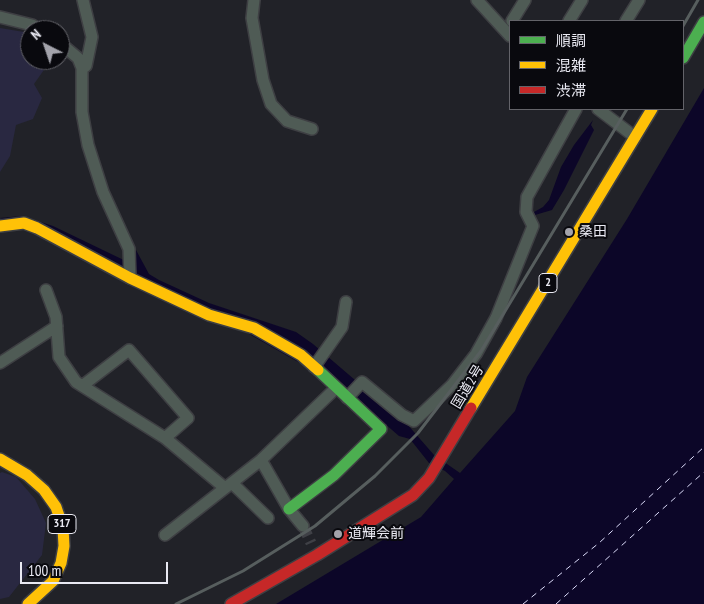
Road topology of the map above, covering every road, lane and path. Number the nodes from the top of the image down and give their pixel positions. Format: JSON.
{"nodes":[{"id":1,"x":83,"y":0,"type":"edge"},
{"id":2,"x":254,"y":0,"type":"edge"},
{"id":3,"x":477,"y":0,"type":"edge"},
{"id":4,"x":525,"y":0,"type":"edge"},
{"id":5,"x":582,"y":0,"type":"edge"},
{"id":6,"x":639,"y":0,"type":"edge"},
{"id":7,"x":0,"y":17,"type":"edge"},
{"id":8,"x":514,"y":20,"type":"edge"},
{"id":9,"x":570,"y":20,"type":"edge"},
{"id":10,"x":627,"y":20,"type":"edge"},
{"id":11,"x":20,"y":22,"type":"edge"},
{"id":12,"x":704,"y":22,"type":"edge"},
{"id":13,"x":509,"y":28,"type":"edge"},
{"id":14,"x":70,"y":51,"type":"edge"},
{"id":15,"x":684,"y":56,"type":"edge"},
{"id":16,"x":82,"y":68,"type":"junction"},
{"id":17,"x":575,"y":110,"type":"edge"},
{"id":18,"x":599,"y":110,"type":"edge"},
{"id":19,"x":651,"y":110,"type":"edge"},
{"id":20,"x":312,"y":129,"type":"dead end"},
{"id":21,"x":635,"y":137,"type":"junction"},
{"id":22,"x":0,"y":226,"type":"edge"},
{"id":23,"x":130,"y":271,"type":"junction"},
{"id":24,"x":46,"y":290,"type":"dead end"},
{"id":25,"x":346,"y":302,"type":"dead end"},
{"id":26,"x":57,"y":326,"type":"junction"},
{"id":27,"x":0,"y":363,"type":"edge"},
{"id":28,"x":314,"y":367,"type":"junction"},
{"id":29,"x":82,"y":386,"type":"junction"},
{"id":30,"x":336,"y":388,"type":"junction"},
{"id":31,"x":347,"y":398,"type":"junction"},
{"id":32,"x":165,"y":438,"type":"junction"},
{"id":33,"x":0,"y":458,"type":"edge"},
{"id":34,"x":261,"y":460,"type":"junction"},
{"id":35,"x":228,"y":485,"type":"junction"},
{"id":36,"x":289,"y":509,"type":"junction"},
{"id":37,"x":268,"y":518,"type":"dead end"},
{"id":38,"x":302,"y":526,"type":"tunnel mouth"},
{"id":39,"x":164,"y":535,"type":"dead end"},
{"id":40,"x":311,"y":543,"type":"tunnel mouth"},
{"id":41,"x":317,"y":555,"type":"junction"},
{"id":42,"x":28,"y":604,"type":"edge"},
{"id":43,"x":231,"y":604,"type":"edge"}],
"edges":[{"from":1,"to":16,"type":"street"},
{"from":2,"to":20,"type":"street"},
{"from":3,"to":13,"type":"street"},
{"from":4,"to":8,"type":"street"},
{"from":5,"to":9,"type":"street"},
{"from":6,"to":10,"type":"street"},
{"from":7,"to":11,"type":"street"},
{"from":12,"to":15,"type":"main road"},
{"from":14,"to":16,"type":"street"},
{"from":16,"to":23,"type":"street"},
{"from":17,"to":31,"type":"street"},
{"from":18,"to":21,"type":"street"},
{"from":19,"to":21,"type":"main road","name":"国道2号","number":"2"},
{"from":21,"to":41,"type":"main road","name":"国道2号","number":"2"},
{"from":22,"to":23,"type":"main road"},
{"from":23,"to":28,"type":"main road"},
{"from":24,"to":26,"type":"street"},
{"from":25,"to":28,"type":"street"},
{"from":26,"to":27,"type":"street"},
{"from":26,"to":29,"type":"street"},
{"from":28,"to":30,"type":"main road"},
{"from":29,"to":32,"type":"street"},
{"from":29,"to":32,"type":"street"},
{"from":30,"to":31,"type":"main road"},
{"from":30,"to":34,"type":"street"},
{"from":31,"to":36,"type":"main road"},
{"from":32,"to":35,"type":"street"},
{"from":33,"to":42,"type":"main road","number":"317"},
{"from":34,"to":35,"type":"street"},
{"from":34,"to":36,"type":"street"},
{"from":35,"to":37,"type":"street"},
{"from":35,"to":39,"type":"street"},
{"from":36,"to":38,"type":"street"},
{"from":40,"to":41,"type":"street"},
{"from":41,"to":43,"type":"main road","name":"国道2号","number":"2"}]}
